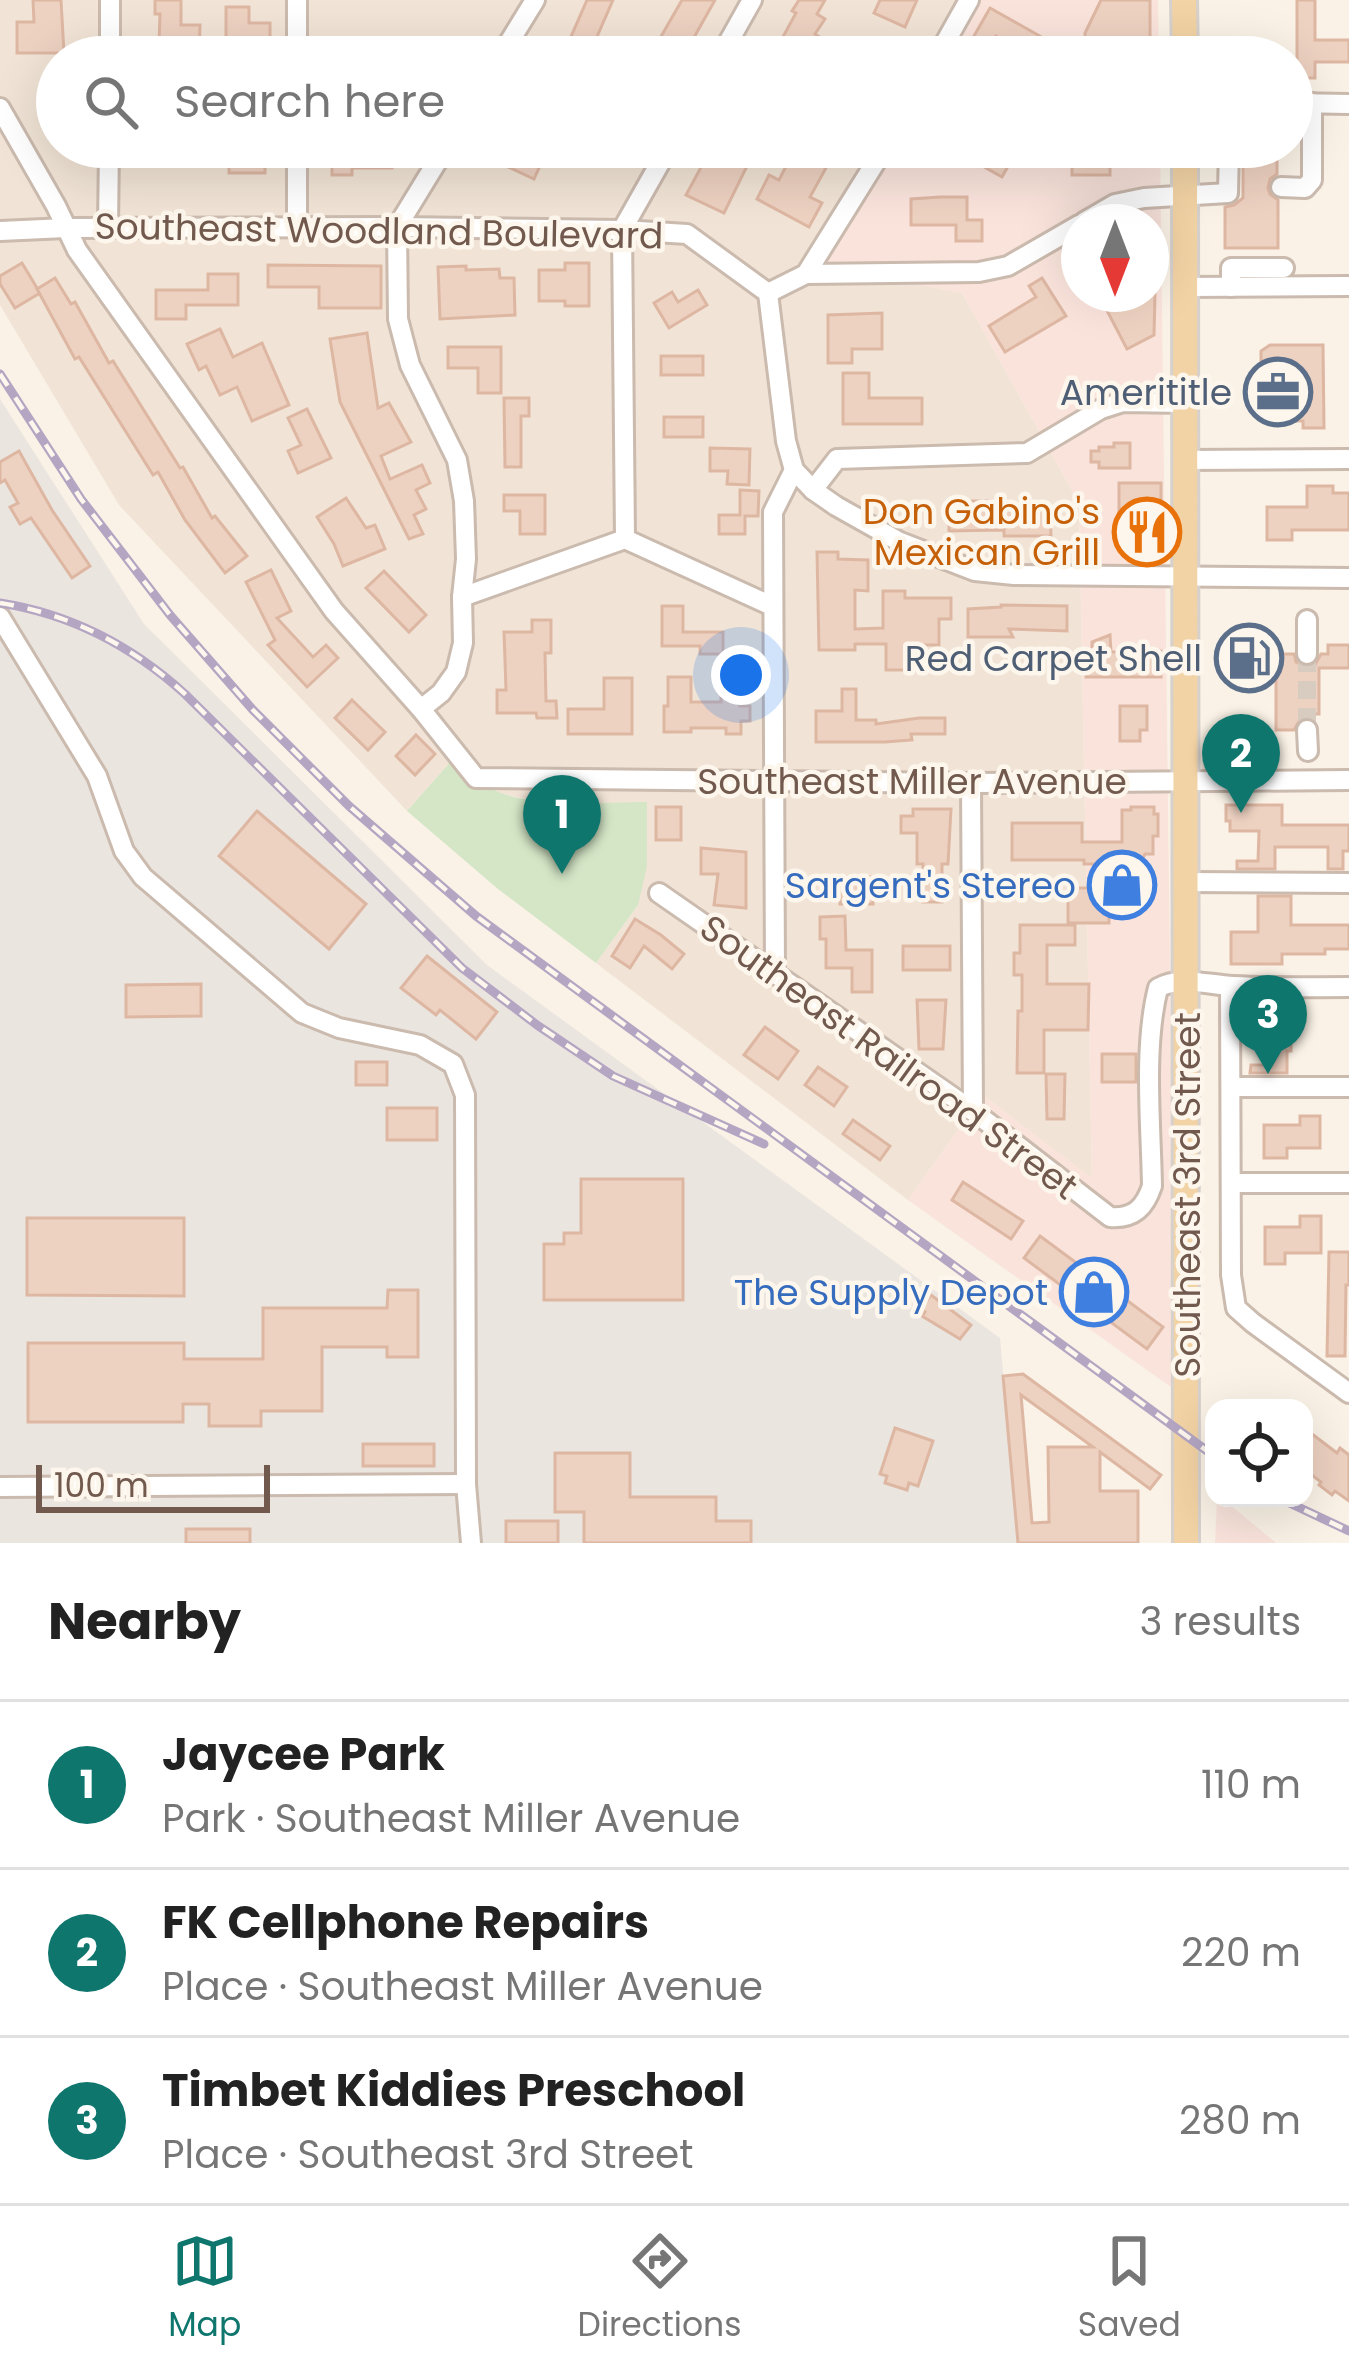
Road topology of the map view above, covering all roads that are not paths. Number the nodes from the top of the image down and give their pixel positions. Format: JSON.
{"nodes":[{"id":1,"x":110,"y":0,"type":"edge"},
{"id":2,"x":297,"y":0,"type":"edge"},
{"id":3,"x":752,"y":0,"type":"edge"},
{"id":4,"x":969,"y":0,"type":"edge"},
{"id":5,"x":1184,"y":0,"type":"edge"},
{"id":6,"x":530,"y":2,"type":"edge"},
{"id":7,"x":110,"y":36,"type":"edge"},
{"id":8,"x":297,"y":36,"type":"edge"},
{"id":9,"x":511,"y":36,"type":"edge"},
{"id":10,"x":732,"y":36,"type":"edge"},
{"id":11,"x":949,"y":36,"type":"edge"},
{"id":12,"x":1185,"y":36,"type":"edge"},
{"id":13,"x":1313,"y":104,"type":"edge"},
{"id":14,"x":1349,"y":104,"type":"edge"},
{"id":15,"x":0,"y":108,"type":"edge"},
{"id":16,"x":109,"y":168,"type":"edge"},
{"id":17,"x":297,"y":168,"type":"edge"},
{"id":18,"x":433,"y":168,"type":"edge"},
{"id":19,"x":657,"y":168,"type":"edge"},
{"id":20,"x":872,"y":168,"type":"edge"},
{"id":21,"x":1185,"y":168,"type":"edge"},
{"id":22,"x":1229,"y":168,"type":"edge"},
{"id":23,"x":1310,"y":168,"type":"edge"},
{"id":24,"x":1281,"y":187,"type":"dead end"},
{"id":25,"x":1185,"y":196,"type":"junction"},
{"id":26,"x":1114,"y":204,"type":"edge"},
{"id":27,"x":297,"y":227,"type":"junction"},
{"id":28,"x":398,"y":227,"type":"junction"},
{"id":29,"x":66,"y":228,"type":"junction"},
{"id":30,"x":108,"y":228,"type":"junction"},
{"id":31,"x":622,"y":230,"type":"junction"},
{"id":32,"x":0,"y":231,"type":"edge"},
{"id":33,"x":1061,"y":236,"type":"edge"},
{"id":34,"x":1284,"y":268,"type":"dead end"},
{"id":35,"x":806,"y":274,"type":"junction"},
{"id":36,"x":1349,"y":286,"type":"edge"},
{"id":37,"x":1185,"y":287,"type":"junction"},
{"id":38,"x":1232,"y":287,"type":"junction"},
{"id":39,"x":768,"y":292,"type":"junction"},
{"id":40,"x":1185,"y":403,"type":"junction"},
{"id":41,"x":1349,"y":459,"type":"edge"},
{"id":42,"x":1185,"y":460,"type":"junction"},
{"id":43,"x":794,"y":470,"type":"junction"},
{"id":44,"x":813,"y":490,"type":"junction"},
{"id":45,"x":625,"y":539,"type":"junction"},
{"id":46,"x":1185,"y":576,"type":"junction"},
{"id":47,"x":1349,"y":578,"type":"edge"},
{"id":48,"x":462,"y":597,"type":"junction"},
{"id":49,"x":772,"y":606,"type":"junction"},
{"id":50,"x":0,"y":616,"type":"edge"},
{"id":51,"x":1307,"y":620,"type":"dead end"},
{"id":52,"x":1307,"y":654,"type":"tunnel mouth"},
{"id":53,"x":421,"y":709,"type":"junction"},
{"id":54,"x":1307,"y":730,"type":"tunnel mouth"},
{"id":55,"x":1308,"y":751,"type":"dead end"},
{"id":56,"x":1186,"y":780,"type":"junction"},
{"id":57,"x":1349,"y":780,"type":"edge"},
{"id":58,"x":775,"y":782,"type":"junction"},
{"id":59,"x":971,"y":783,"type":"junction"},
{"id":60,"x":1186,"y":883,"type":"junction"},
{"id":61,"x":1349,"y":883,"type":"edge"},
{"id":62,"x":659,"y":892,"type":"dead end"},
{"id":63,"x":775,"y":974,"type":"junction"},
{"id":64,"x":1187,"y":981,"type":"junction"},
{"id":65,"x":1230,"y":986,"type":"junction"},
{"id":66,"x":1349,"y":987,"type":"edge"},
{"id":67,"x":1232,"y":1087,"type":"junction"},
{"id":68,"x":1349,"y":1087,"type":"edge"},
{"id":69,"x":973,"y":1111,"type":"junction"},
{"id":70,"x":1232,"y":1183,"type":"junction"},
{"id":71,"x":1349,"y":1183,"type":"edge"},
{"id":72,"x":1120,"y":1218,"type":"joint"},
{"id":73,"x":1349,"y":1393,"type":"edge"},
{"id":74,"x":466,"y":1484,"type":"junction"},
{"id":75,"x":0,"y":1487,"type":"edge"},
{"id":76,"x":471,"y":1543,"type":"edge"},
{"id":77,"x":1186,"y":1543,"type":"edge"}],
"edges":[{"from":1,"to":7,"type":"street"},
{"from":2,"to":8,"type":"street"},
{"from":3,"to":10,"type":"street"},
{"from":4,"to":11,"type":"street"},
{"from":5,"to":12,"type":"main road"},
{"from":6,"to":9,"type":"street"},
{"from":13,"to":14,"type":"street"},
{"from":15,"to":29,"type":"street"},
{"from":16,"to":30,"type":"street"},
{"from":17,"to":27,"type":"street"},
{"from":18,"to":28,"type":"street"},
{"from":19,"to":31,"type":"street"},
{"from":20,"to":35,"type":"street"},
{"from":21,"to":25,"type":"main road","name":"Southeast 3rd Street"},
{"from":22,"to":25,"type":"street"},
{"from":23,"to":24,"type":"street"},
{"from":25,"to":26,"type":"street"},
{"from":25,"to":37,"type":"main road","name":"Southeast 3rd Street"},
{"from":27,"to":28,"type":"street","name":"Southeast Woodland Boulevard"},
{"from":27,"to":30,"type":"street","name":"Southeast Woodland Boulevard"},
{"from":28,"to":31,"type":"street","name":"Southeast Woodland Boulevard"},
{"from":28,"to":48,"type":"street"},
{"from":29,"to":30,"type":"street","name":"Southeast Woodland Boulevard"},
{"from":29,"to":32,"type":"street","name":"Southeast Woodland Boulevard"},
{"from":29,"to":53,"type":"street"},
{"from":31,"to":39,"type":"street","name":"Southeast Woodland Boulevard"},
{"from":31,"to":45,"type":"street"},
{"from":33,"to":35,"type":"street"},
{"from":34,"to":38,"type":"street"},
{"from":35,"to":39,"type":"street"},
{"from":36,"to":38,"type":"street"},
{"from":37,"to":38,"type":"street"},
{"from":37,"to":40,"type":"main road","name":"Southeast 3rd Street"},
{"from":39,"to":43,"type":"street"},
{"from":40,"to":42,"type":"main road","name":"Southeast 3rd Street"},
{"from":40,"to":44,"type":"street"},
{"from":41,"to":42,"type":"street"},
{"from":42,"to":46,"type":"main road","name":"Southeast 3rd Street"},
{"from":43,"to":44,"type":"street"},
{"from":43,"to":49,"type":"street"},
{"from":44,"to":46,"type":"street"},
{"from":45,"to":48,"type":"street"},
{"from":45,"to":49,"type":"street"},
{"from":46,"to":47,"type":"street"},
{"from":46,"to":56,"type":"main road","name":"Southeast 3rd Street"},
{"from":48,"to":53,"type":"street"},
{"from":49,"to":58,"type":"street"},
{"from":50,"to":74,"type":"street"},
{"from":51,"to":52,"type":"street"},
{"from":53,"to":58,"type":"street","name":"Southeast Miller Avenue"},
{"from":54,"to":55,"type":"street"},
{"from":56,"to":57,"type":"street","name":"Southeast Miller Avenue"},
{"from":56,"to":59,"type":"street","name":"Southeast Miller Avenue"},
{"from":56,"to":60,"type":"main road","name":"Southeast 3rd Street"},
{"from":58,"to":59,"type":"street","name":"Southeast Miller Avenue"},
{"from":58,"to":63,"type":"street"},
{"from":59,"to":69,"type":"street"},
{"from":60,"to":61,"type":"street"},
{"from":60,"to":64,"type":"main road","name":"Southeast 3rd Street"},
{"from":62,"to":63,"type":"street","name":"Southeast Railroad Street"},
{"from":63,"to":69,"type":"street","name":"Southeast Railroad Street"},
{"from":64,"to":65,"type":"street"},
{"from":64,"to":72,"type":"street","name":"Southeast 3rd Street"},
{"from":64,"to":77,"type":"main road","name":"Southeast 3rd Street"},
{"from":65,"to":66,"type":"street"},
{"from":65,"to":67,"type":"street","name":"Southeast 3rd Street"},
{"from":67,"to":68,"type":"street"},
{"from":67,"to":70,"type":"street","name":"Southeast 3rd Street"},
{"from":69,"to":72,"type":"street","name":"Southeast Railroad Street"},
{"from":70,"to":71,"type":"street"},
{"from":70,"to":73,"type":"street","name":"Southeast 3rd Street"},
{"from":74,"to":75,"type":"street"},
{"from":74,"to":76,"type":"street"}]}
